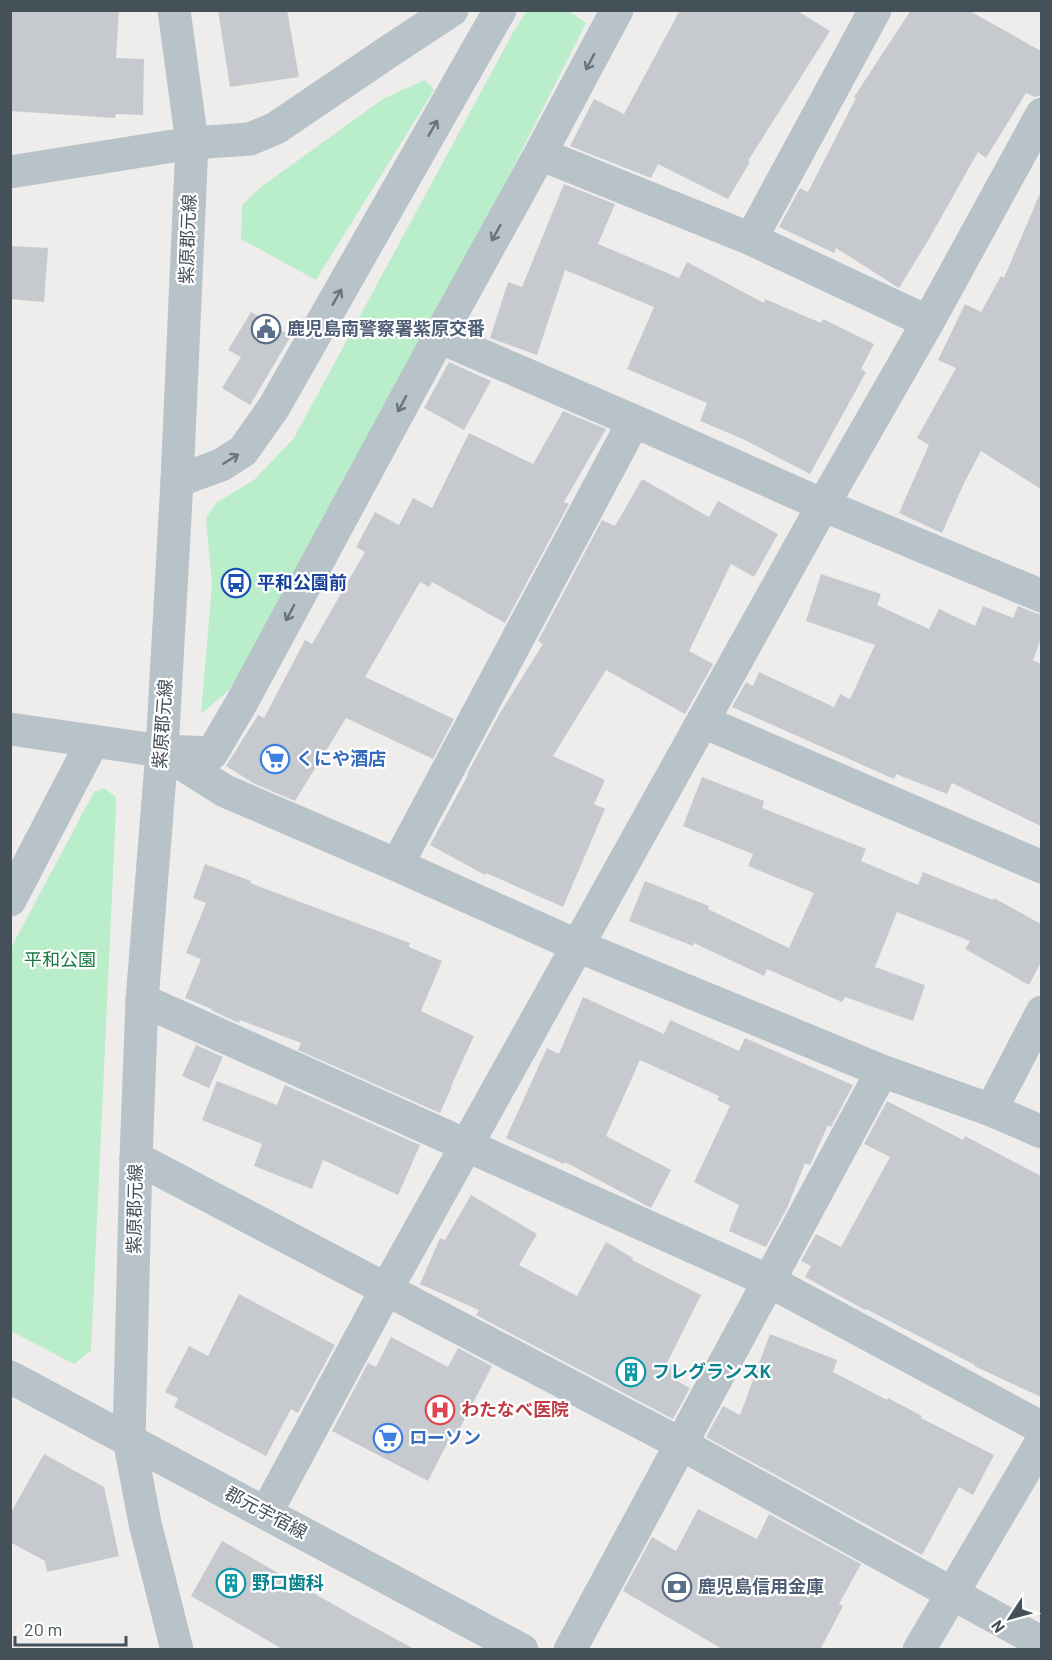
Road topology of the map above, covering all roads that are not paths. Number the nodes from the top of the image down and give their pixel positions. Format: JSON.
{"nodes":[{"id":1,"x":174,"y":10,"type":"edge"},
{"id":2,"x":452,"y":10,"type":"edge"},
{"id":3,"x":500,"y":10,"type":"edge"},
{"id":4,"x":617,"y":10,"type":"edge"},
{"id":5,"x":874,"y":10,"type":"edge"},
{"id":6,"x":1041,"y":114,"type":"edge"},
{"id":7,"x":192,"y":143,"type":"junction"},
{"id":8,"x":1032,"y":151,"type":"edge"},
{"id":9,"x":540,"y":154,"type":"junction"},
{"id":10,"x":10,"y":172,"type":"edge"},
{"id":11,"x":751,"y":239,"type":"junction"},
{"id":12,"x":928,"y":322,"type":"junction"},
{"id":13,"x":439,"y":337,"type":"junction"},
{"id":14,"x":634,"y":421,"type":"junction"},
{"id":15,"x":177,"y":481,"type":"junction"},
{"id":16,"x":823,"y":505,"type":"junction"},
{"id":17,"x":1038,"y":587,"type":"edge"},
{"id":18,"x":704,"y":722,"type":"junction"},
{"id":19,"x":10,"y":729,"type":"edge"},
{"id":20,"x":93,"y":741,"type":"junction"},
{"id":21,"x":162,"y":752,"type":"junction"},
{"id":22,"x":397,"y":865,"type":"junction"},
{"id":23,"x":1041,"y":867,"type":"edge"},
{"id":24,"x":10,"y":900,"type":"edge"},
{"id":25,"x":578,"y":946,"type":"junction"},
{"id":26,"x":142,"y":1000,"type":"junction"},
{"id":27,"x":1041,"y":1012,"type":"edge"},
{"id":28,"x":882,"y":1071,"type":"junction"},
{"id":29,"x":991,"y":1110,"type":"junction"},
{"id":30,"x":1041,"y":1132,"type":"edge"},
{"id":31,"x":467,"y":1146,"type":"junction"},
{"id":32,"x":136,"y":1158,"type":"junction"},
{"id":33,"x":769,"y":1281,"type":"junction"},
{"id":34,"x":386,"y":1290,"type":"junction"},
{"id":35,"x":10,"y":1377,"type":"edge"},
{"id":36,"x":1041,"y":1428,"type":"edge"},
{"id":37,"x":129,"y":1439,"type":"junction"},
{"id":38,"x":1041,"y":1441,"type":"edge"},
{"id":39,"x":681,"y":1444,"type":"junction"},
{"id":40,"x":266,"y":1513,"type":"junction"},
{"id":41,"x":951,"y":1594,"type":"junction"},
{"id":42,"x":1041,"y":1643,"type":"edge"},
{"id":43,"x":177,"y":1650,"type":"edge"},
{"id":44,"x":522,"y":1650,"type":"edge"},
{"id":45,"x":570,"y":1650,"type":"edge"},
{"id":46,"x":919,"y":1650,"type":"edge"}],
"edges":[{"from":1,"to":7,"type":"street","name":"紫原郡元線"},
{"from":2,"to":7,"type":"street"},
{"from":15,"to":3,"type":"street","one_way":true},
{"from":4,"to":9,"type":"street","one_way":true},
{"from":5,"to":11,"type":"street"},
{"from":6,"to":8,"type":"street"},
{"from":7,"to":10,"type":"street"},
{"from":7,"to":15,"type":"street","name":"紫原郡元線"},
{"from":8,"to":12,"type":"street"},
{"from":9,"to":11,"type":"street"},
{"from":9,"to":13,"type":"street","one_way":true},
{"from":11,"to":12,"type":"street"},
{"from":12,"to":16,"type":"street"},
{"from":13,"to":14,"type":"street"},
{"from":13,"to":21,"type":"street","one_way":true},
{"from":14,"to":16,"type":"street"},
{"from":14,"to":22,"type":"street"},
{"from":15,"to":21,"type":"street","name":"紫原郡元線"},
{"from":16,"to":17,"type":"street"},
{"from":16,"to":18,"type":"street"},
{"from":18,"to":23,"type":"street"},
{"from":18,"to":25,"type":"street"},
{"from":19,"to":20,"type":"street"},
{"from":20,"to":21,"type":"street"},
{"from":20,"to":24,"type":"street"},
{"from":21,"to":22,"type":"street"},
{"from":21,"to":26,"type":"street","name":"紫原郡元線"},
{"from":22,"to":25,"type":"street"},
{"from":25,"to":28,"type":"street"},
{"from":25,"to":31,"type":"street"},
{"from":26,"to":31,"type":"street"},
{"from":26,"to":32,"type":"street","name":"紫原郡元線"},
{"from":27,"to":29,"type":"street"},
{"from":28,"to":29,"type":"street"},
{"from":28,"to":33,"type":"street"},
{"from":29,"to":30,"type":"street"},
{"from":31,"to":33,"type":"street"},
{"from":31,"to":34,"type":"street"},
{"from":32,"to":34,"type":"street"},
{"from":32,"to":37,"type":"street","name":"紫原郡元線"},
{"from":33,"to":36,"type":"street"},
{"from":33,"to":39,"type":"street"},
{"from":34,"to":39,"type":"street"},
{"from":34,"to":40,"type":"street"},
{"from":35,"to":37,"type":"street","name":"郡元宇宿線"},
{"from":37,"to":40,"type":"street","name":"郡元宇宿線"},
{"from":37,"to":43,"type":"street","name":"紫原郡元線"},
{"from":38,"to":41,"type":"street"},
{"from":39,"to":41,"type":"street"},
{"from":39,"to":45,"type":"street"},
{"from":40,"to":44,"type":"street","name":"郡元宇宿線"},
{"from":41,"to":42,"type":"street"},
{"from":41,"to":46,"type":"street"}]}
